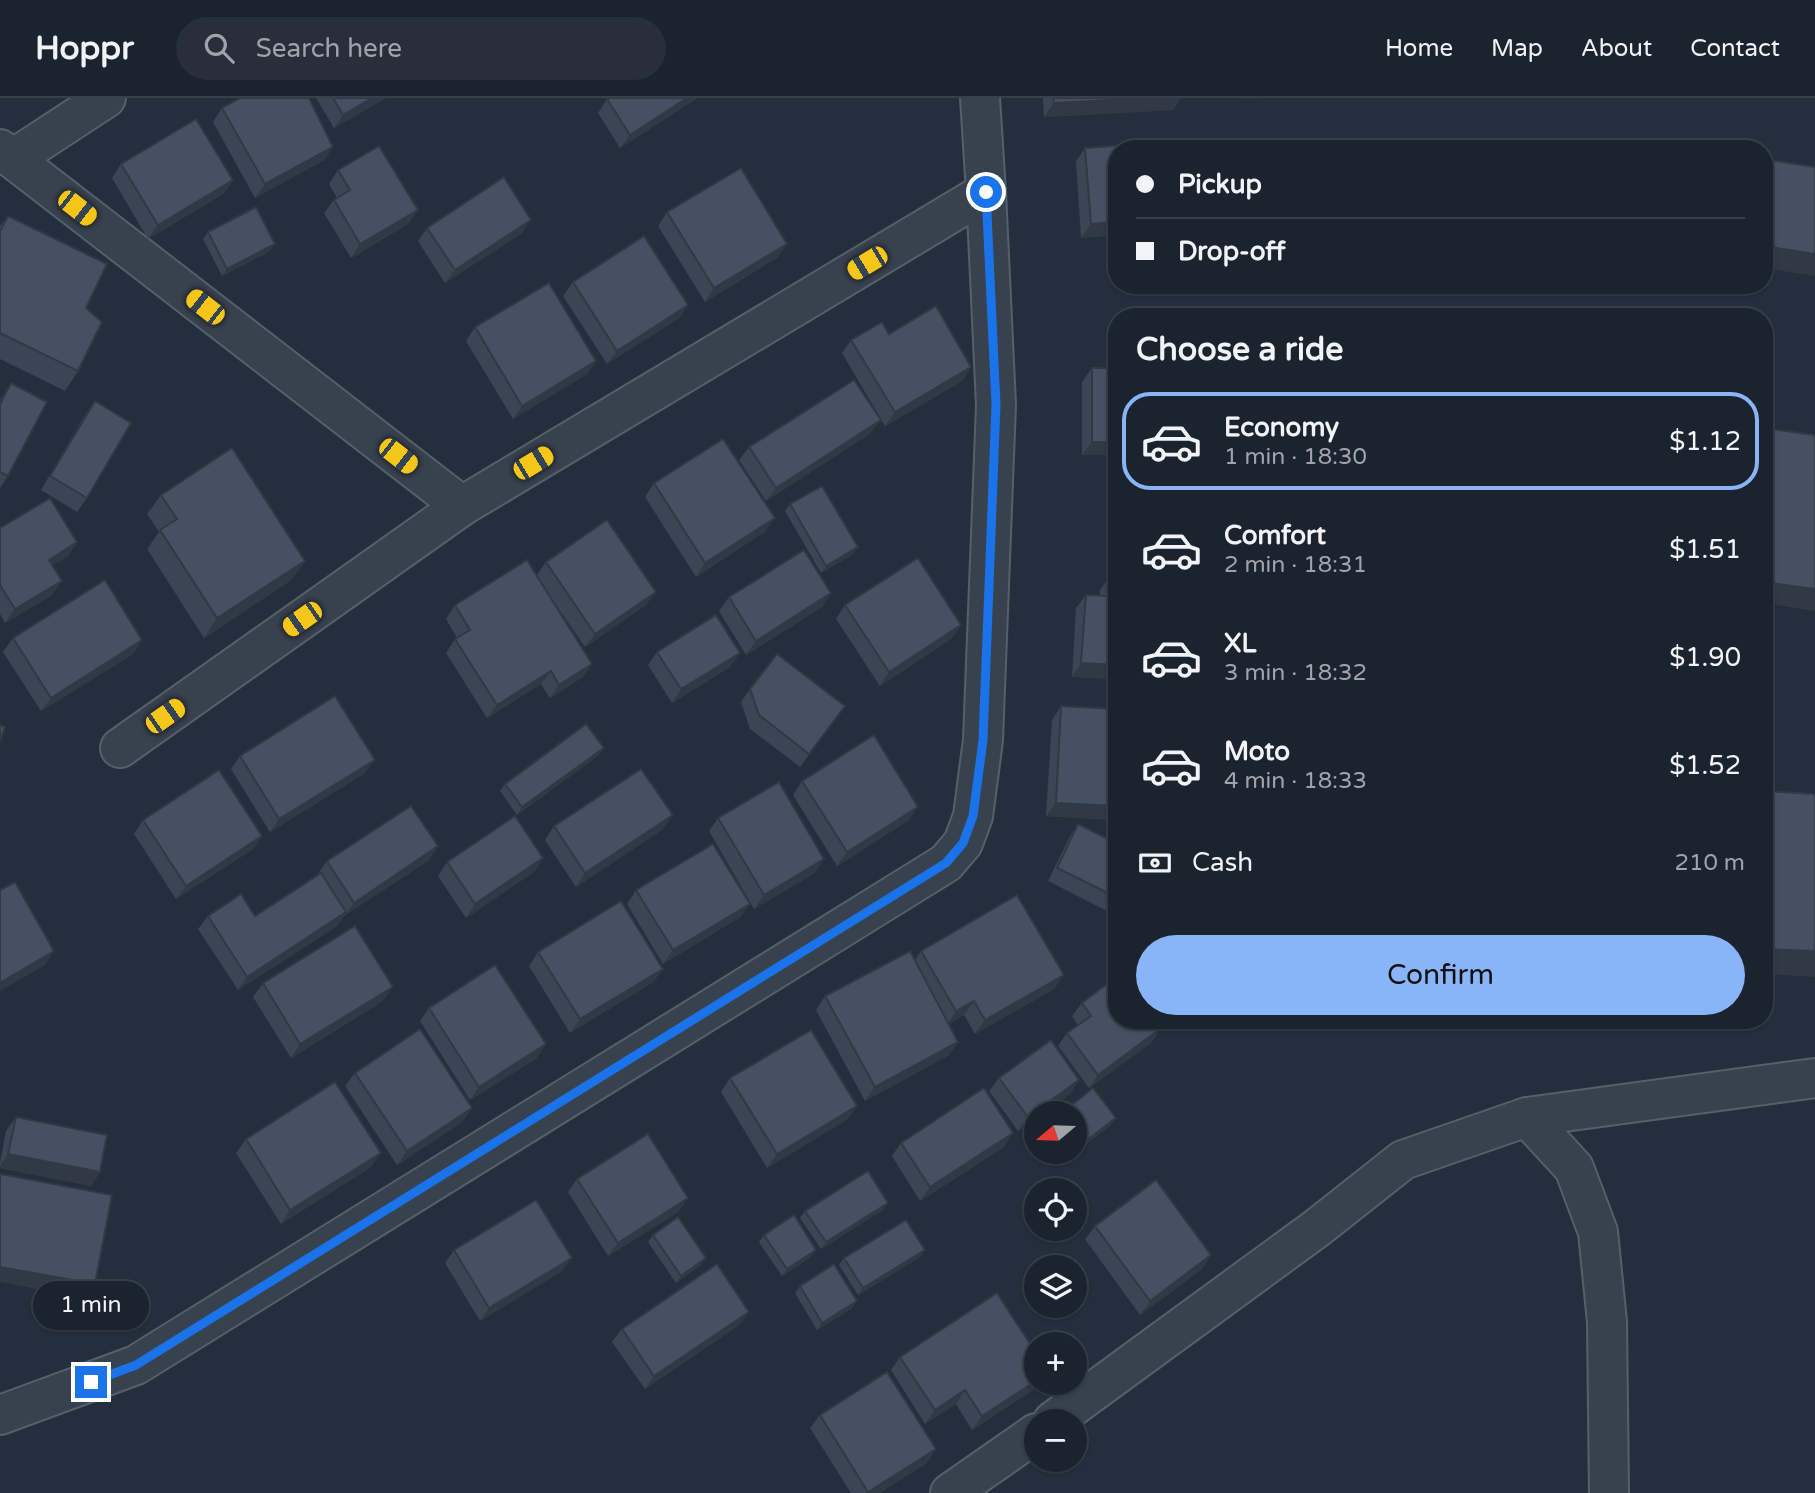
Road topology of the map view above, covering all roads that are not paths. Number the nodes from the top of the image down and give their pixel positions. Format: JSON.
{"nodes":[{"id":1,"x":106,"y":98,"type":"edge"},
{"id":2,"x":980,"y":98,"type":"edge"},
{"id":3,"x":7,"y":154,"type":"edge"},
{"id":4,"x":986,"y":192,"type":"junction"},
{"id":5,"x":462,"y":506,"type":"junction"},
{"id":6,"x":120,"y":748,"type":"dead end"},
{"id":7,"x":1815,"y":1078,"type":"edge"},
{"id":8,"x":1527,"y":1117,"type":"junction"},
{"id":9,"x":1069,"y":1409,"type":"edge"},
{"id":10,"x":0,"y":1415,"type":"edge"},
{"id":11,"x":1024,"y":1441,"type":"edge"},
{"id":12,"x":950,"y":1493,"type":"edge"},
{"id":13,"x":1609,"y":1493,"type":"edge"}],
"edges":[{"from":1,"to":3,"type":"street"},
{"from":2,"to":4,"type":"street"},
{"from":3,"to":5,"type":"street"},
{"from":4,"to":5,"type":"street"},
{"from":4,"to":10,"type":"street"},
{"from":5,"to":6,"type":"street"},
{"from":7,"to":8,"type":"street"},
{"from":8,"to":9,"type":"street"},
{"from":8,"to":13,"type":"street"},
{"from":11,"to":12,"type":"street"}]}
